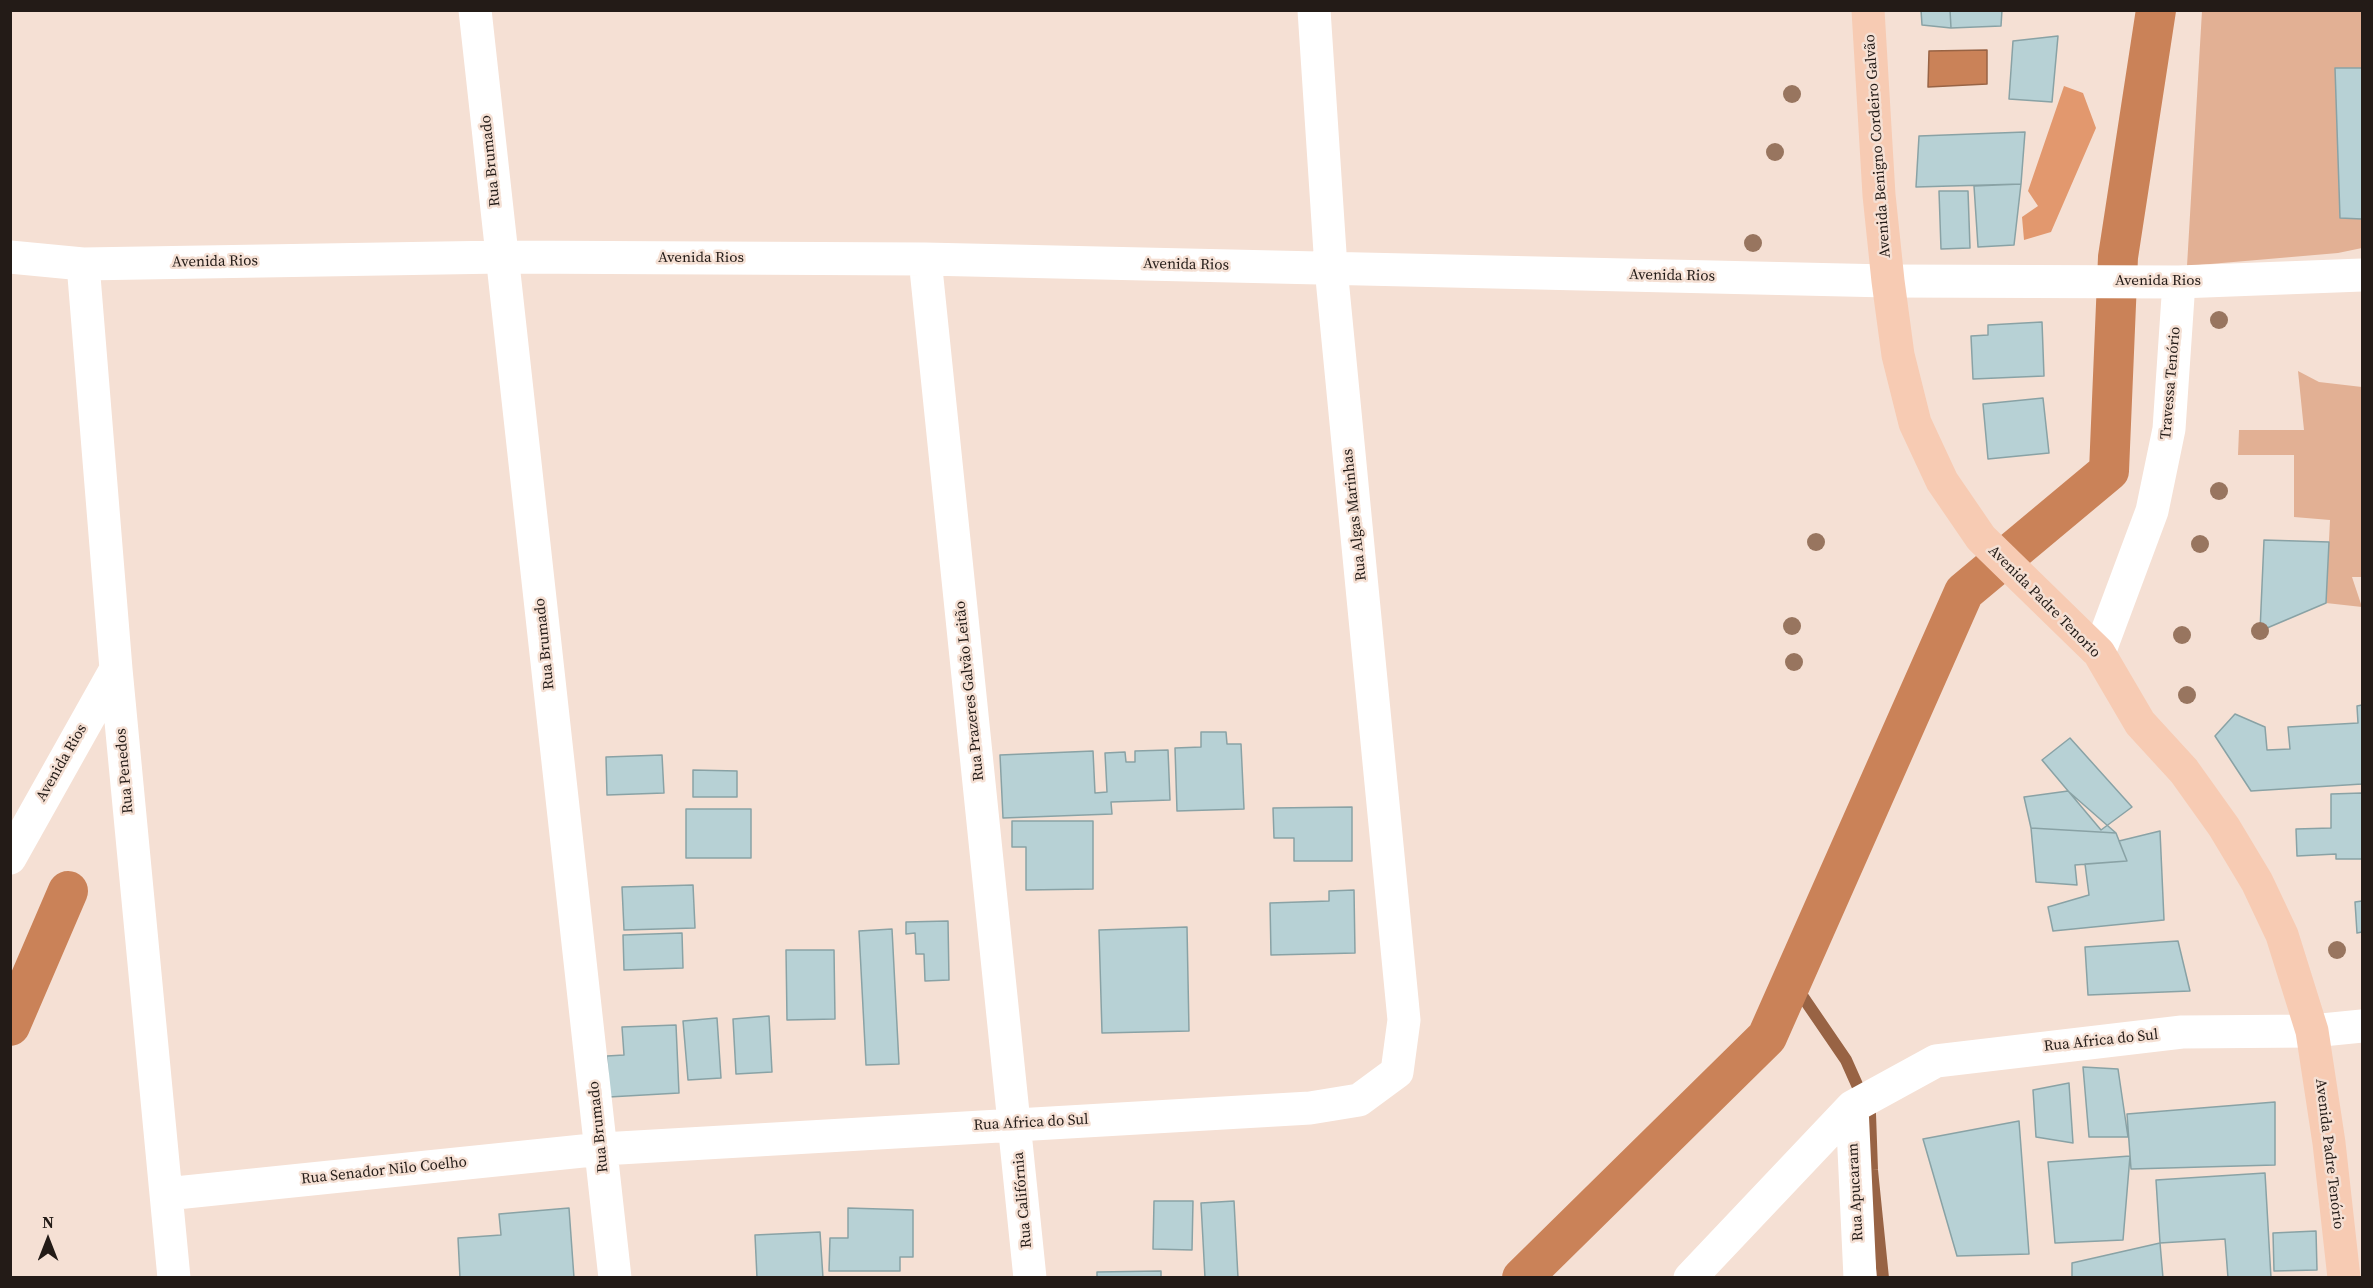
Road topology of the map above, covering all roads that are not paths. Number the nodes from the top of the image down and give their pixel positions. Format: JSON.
{"nodes":[{"id":1,"x":475,"y":10,"type":"edge"},
{"id":2,"x":1314,"y":10,"type":"edge"},
{"id":3,"x":1868,"y":10,"type":"edge"},
{"id":4,"x":10,"y":257,"type":"edge"},
{"id":5,"x":502,"y":257,"type":"junction"},
{"id":6,"x":925,"y":259,"type":"junction"},
{"id":7,"x":83,"y":264,"type":"junction"},
{"id":8,"x":1331,"y":268,"type":"junction"},
{"id":9,"x":2362,"y":275,"type":"edge"},
{"id":10,"x":1888,"y":281,"type":"junction"},
{"id":11,"x":2165,"y":282,"type":"junction"},
{"id":12,"x":2099,"y":654,"type":"junction"},
{"id":13,"x":116,"y":669,"type":"junction"},
{"id":14,"x":19,"y":820,"type":"edge"},
{"id":15,"x":10,"y":858,"type":"edge"},
{"id":16,"x":1404,"y":1020,"type":"joint"},
{"id":17,"x":2362,"y":1026,"type":"edge"},
{"id":18,"x":2312,"y":1031,"type":"junction"},
{"id":19,"x":1852,"y":1107,"type":"junction"},
{"id":20,"x":1016,"y":1123,"type":"junction"},
{"id":21,"x":602,"y":1149,"type":"junction"},
{"id":22,"x":166,"y":1194,"type":"junction"},
{"id":23,"x":174,"y":1278,"type":"edge"},
{"id":24,"x":615,"y":1278,"type":"edge"},
{"id":25,"x":1030,"y":1278,"type":"edge"},
{"id":26,"x":1690,"y":1278,"type":"edge"},
{"id":27,"x":1860,"y":1278,"type":"edge"},
{"id":28,"x":2344,"y":1278,"type":"edge"}],
"edges":[{"from":1,"to":5,"type":"street","name":"Rua Brumado"},
{"from":2,"to":8,"type":"street","name":"Rua Algas Marinhas"},
{"from":3,"to":10,"type":"main road","name":"Avenida Benigno Cordeiro Galvão"},
{"from":4,"to":7,"type":"street","name":"Avenida Rios"},
{"from":5,"to":6,"type":"street","name":"Avenida Rios"},
{"from":5,"to":7,"type":"street","name":"Avenida Rios"},
{"from":5,"to":21,"type":"street","name":"Rua Brumado"},
{"from":6,"to":8,"type":"street","name":"Avenida Rios"},
{"from":6,"to":20,"type":"street","name":"Rua Prazeres Galvão Leitão"},
{"from":7,"to":13,"type":"street","name":"Rua Penedos"},
{"from":8,"to":10,"type":"street","name":"Avenida Rios"},
{"from":8,"to":16,"type":"street","name":"Rua Algas Marinhas"},
{"from":9,"to":11,"type":"street","name":"Avenida Rios"},
{"from":10,"to":11,"type":"street","name":"Avenida Rios"},
{"from":10,"to":12,"type":"main road","name":"Avenida Padre Tenorio"},
{"from":11,"to":12,"type":"street","name":"Travessa Tenório"},
{"from":12,"to":18,"type":"main road","name":"Avenida Padre Tenorio"},
{"from":13,"to":14,"type":"street","name":"Avenida Rios"},
{"from":13,"to":22,"type":"street","name":"Rua Penedos"},
{"from":14,"to":15,"type":"street","name":"Avenida Rios"},
{"from":16,"to":20,"type":"street","name":"Rua Africa do Sul"},
{"from":17,"to":18,"type":"street","name":"Rua Africa do Sul"},
{"from":18,"to":19,"type":"street","name":"Rua Africa do Sul"},
{"from":18,"to":28,"type":"main road","name":"Avenida Padre Tenório"},
{"from":19,"to":26,"type":"street","name":"Rua Africa do Sul"},
{"from":19,"to":27,"type":"street","name":"Rua Apucaram"},
{"from":20,"to":21,"type":"street","name":"Rua Africa do Sul"},
{"from":20,"to":25,"type":"street","name":"Rua Califórnia"},
{"from":21,"to":22,"type":"street","name":"Rua Senador Nilo Coelho"},
{"from":21,"to":24,"type":"street","name":"Rua Brumado"},
{"from":22,"to":23,"type":"street","name":"Rua Penedos"}]}
